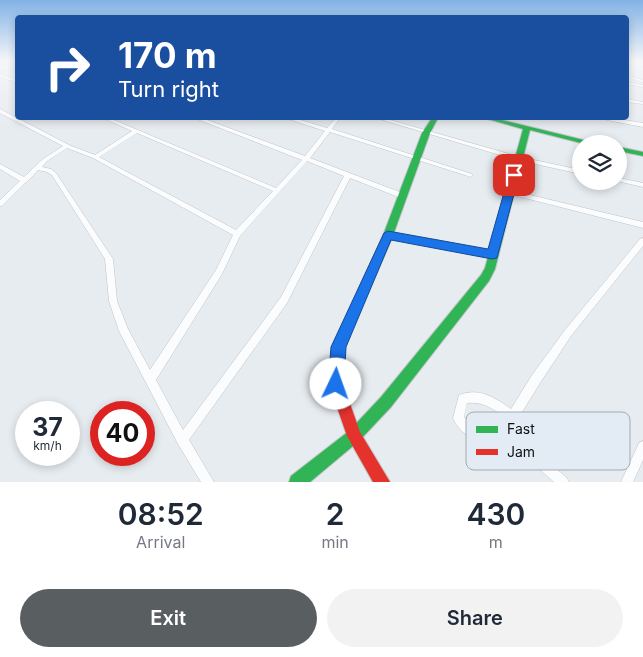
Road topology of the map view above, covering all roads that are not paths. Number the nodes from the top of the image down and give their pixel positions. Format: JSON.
{"nodes":[{"id":1,"x":629,"y":84,"type":"edge"},
{"id":2,"x":643,"y":86,"type":"edge"},
{"id":3,"x":629,"y":101,"type":"edge"},
{"id":4,"x":643,"y":103,"type":"edge"},
{"id":5,"x":0,"y":111,"type":"edge"},
{"id":6,"x":15,"y":119,"type":"edge"},
{"id":7,"x":17,"y":120,"type":"edge"},
{"id":8,"x":111,"y":120,"type":"edge"},
{"id":9,"x":204,"y":120,"type":"edge"},
{"id":10,"x":296,"y":120,"type":"edge"},
{"id":11,"x":336,"y":120,"type":"edge"},
{"id":12,"x":385,"y":120,"type":"edge"},
{"id":13,"x":434,"y":120,"type":"edge"},
{"id":14,"x":495,"y":120,"type":"edge"},
{"id":15,"x":617,"y":120,"type":"edge"},
{"id":16,"x":643,"y":125,"type":"edge"},
{"id":17,"x":527,"y":128,"type":"junction"},
{"id":18,"x":136,"y":131,"type":"junction"},
{"id":19,"x":327,"y":131,"type":"junction"},
{"id":20,"x":426,"y":133,"type":"junction"},
{"id":21,"x":572,"y":138,"type":"edge"},
{"id":22,"x":67,"y":146,"type":"junction"},
{"id":23,"x":627,"y":151,"type":"edge"},
{"id":24,"x":643,"y":154,"type":"edge"},
{"id":25,"x":95,"y":157,"type":"junction"},
{"id":26,"x":306,"y":159,"type":"junction"},
{"id":27,"x":416,"y":159,"type":"junction"},
{"id":28,"x":519,"y":159,"type":"junction"},
{"id":29,"x":0,"y":166,"type":"edge"},
{"id":30,"x":37,"y":168,"type":"junction"},
{"id":31,"x":572,"y":170,"type":"edge"},
{"id":32,"x":348,"y":174,"type":"junction"},
{"id":33,"x":470,"y":175,"type":"dead end"},
{"id":34,"x":25,"y":181,"type":"junction"},
{"id":35,"x":627,"y":182,"type":"edge"},
{"id":36,"x":643,"y":185,"type":"edge"},
{"id":37,"x":276,"y":190,"type":"junction"},
{"id":38,"x":509,"y":192,"type":"junction"},
{"id":39,"x":403,"y":196,"type":"junction"},
{"id":40,"x":0,"y":204,"type":"edge"},
{"id":41,"x":643,"y":225,"type":"edge"},
{"id":42,"x":237,"y":234,"type":"junction"},
{"id":43,"x":388,"y":236,"type":"junction"},
{"id":44,"x":643,"y":241,"type":"edge"},
{"id":45,"x":492,"y":254,"type":"junction"},
{"id":46,"x":150,"y":380,"type":"junction"},
{"id":47,"x":505,"y":412,"type":"edge"},
{"id":48,"x":516,"y":412,"type":"edge"},
{"id":49,"x":466,"y":429,"type":"edge"},
{"id":50,"x":354,"y":436,"type":"junction"},
{"id":51,"x":182,"y":440,"type":"junction"},
{"id":52,"x":643,"y":447,"type":"edge"},
{"id":53,"x":549,"y":470,"type":"edge"},
{"id":54,"x":208,"y":482,"type":"edge"},
{"id":55,"x":297,"y":482,"type":"edge"},
{"id":56,"x":382,"y":482,"type":"edge"},
{"id":57,"x":563,"y":482,"type":"edge"},
{"id":58,"x":627,"y":482,"type":"edge"}],
"edges":[{"from":1,"to":2,"type":"street"},
{"from":3,"to":4,"type":"street"},
{"from":5,"to":6,"type":"street"},
{"from":7,"to":22,"type":"street"},
{"from":8,"to":18,"type":"street"},
{"from":9,"to":26,"type":"street"},
{"from":10,"to":19,"type":"street"},
{"from":11,"to":19,"type":"street"},
{"from":12,"to":20,"type":"street"},
{"from":13,"to":20,"type":"street"},
{"from":14,"to":17,"type":"street"},
{"from":15,"to":16,"type":"street"},
{"from":17,"to":21,"type":"street"},
{"from":17,"to":28,"type":"street"},
{"from":18,"to":25,"type":"street"},
{"from":18,"to":37,"type":"street"},
{"from":19,"to":26,"type":"street"},
{"from":19,"to":27,"type":"street"},
{"from":20,"to":27,"type":"street"},
{"from":20,"to":28,"type":"street"},
{"from":22,"to":25,"type":"street"},
{"from":22,"to":30,"type":"street"},
{"from":23,"to":24,"type":"street"},
{"from":25,"to":42,"type":"street"},
{"from":26,"to":32,"type":"street"},
{"from":26,"to":37,"type":"street"},
{"from":27,"to":33,"type":"street"},
{"from":27,"to":39,"type":"street"},
{"from":28,"to":31,"type":"street"},
{"from":28,"to":38,"type":"street"},
{"from":29,"to":34,"type":"street"},
{"from":30,"to":34,"type":"street"},
{"from":30,"to":46,"type":"street"},
{"from":32,"to":39,"type":"street"},
{"from":32,"to":51,"type":"street"},
{"from":34,"to":40,"type":"street"},
{"from":35,"to":36,"type":"street"},
{"from":37,"to":42,"type":"street"},
{"from":38,"to":41,"type":"street"},
{"from":38,"to":45,"type":"street"},
{"from":39,"to":43,"type":"street"},
{"from":42,"to":46,"type":"street"},
{"from":43,"to":45,"type":"street"},
{"from":43,"to":50,"type":"street"},
{"from":44,"to":48,"type":"street"},
{"from":45,"to":50,"type":"street"},
{"from":46,"to":51,"type":"street"},
{"from":47,"to":49,"type":"street"},
{"from":50,"to":55,"type":"street"},
{"from":50,"to":56,"type":"street"},
{"from":51,"to":54,"type":"street"},
{"from":52,"to":58,"type":"street"},
{"from":53,"to":57,"type":"street"}]}
